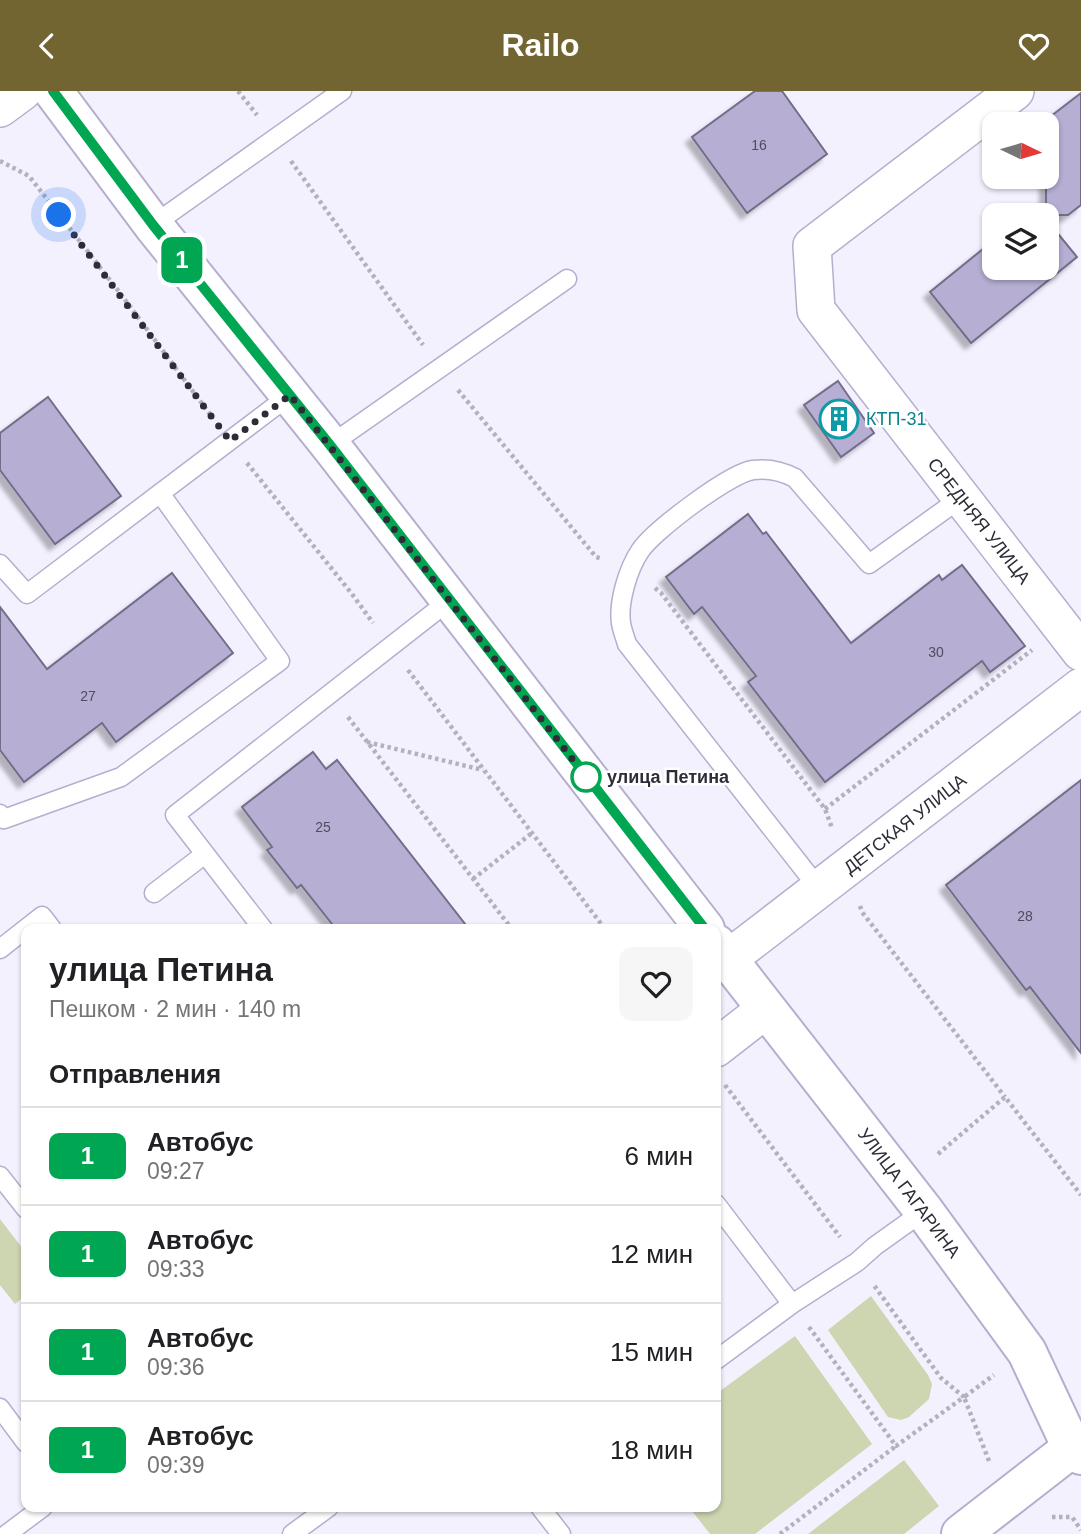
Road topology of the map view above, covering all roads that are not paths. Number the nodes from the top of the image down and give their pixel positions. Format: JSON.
{"nodes":[{"id":1,"x":23,"y":91,"type":"edge"},
{"id":2,"x":53,"y":91,"type":"edge"},
{"id":3,"x":342,"y":91,"type":"edge"},
{"id":4,"x":1015,"y":91,"type":"edge"},
{"id":5,"x":0,"y":108,"type":"edge"},
{"id":6,"x":153,"y":225,"type":"junction"},
{"id":7,"x":567,"y":279,"type":"dead end"},
{"id":8,"x":290,"y":395,"type":"junction"},
{"id":9,"x":330,"y":445,"type":"junction"},
{"id":10,"x":160,"y":493,"type":"junction"},
{"id":11,"x":961,"y":498,"type":"junction"},
{"id":12,"x":0,"y":564,"type":"edge"},
{"id":13,"x":450,"y":600,"type":"junction"},
{"id":14,"x":1071,"y":640,"type":"edge"},
{"id":15,"x":1081,"y":687,"type":"edge"},
{"id":16,"x":0,"y":814,"type":"edge"},
{"id":17,"x":205,"y":854,"type":"junction"},
{"id":18,"x":834,"y":879,"type":"junction"},
{"id":19,"x":154,"y":893,"type":"dead end"},
{"id":20,"x":32,"y":924,"type":"edge"},
{"id":21,"x":48,"y":924,"type":"edge"},
{"id":22,"x":259,"y":924,"type":"edge"},
{"id":23,"x":701,"y":924,"type":"edge"},
{"id":24,"x":21,"y":932,"type":"edge"},
{"id":25,"x":0,"y":949,"type":"edge"},
{"id":26,"x":722,"y":951,"type":"edge"},
{"id":27,"x":766,"y":1009,"type":"junction"},
{"id":28,"x":721,"y":1044,"type":"edge"},
{"id":29,"x":0,"y":1176,"type":"edge"},
{"id":30,"x":21,"y":1203,"type":"edge"},
{"id":31,"x":721,"y":1211,"type":"edge"},
{"id":32,"x":924,"y":1211,"type":"junction"},
{"id":33,"x":792,"y":1304,"type":"junction"},
{"id":34,"x":721,"y":1356,"type":"edge"},
{"id":35,"x":0,"y":1408,"type":"edge"},
{"id":36,"x":21,"y":1436,"type":"edge"},
{"id":37,"x":1078,"y":1448,"type":"edge"},
{"id":38,"x":36,"y":1512,"type":"edge"},
{"id":39,"x":322,"y":1512,"type":"edge"},
{"id":40,"x":544,"y":1512,"type":"edge"},
{"id":41,"x":7,"y":1534,"type":"edge"},
{"id":42,"x":292,"y":1534,"type":"edge"},
{"id":43,"x":561,"y":1534,"type":"edge"},
{"id":44,"x":961,"y":1534,"type":"edge"}],
"edges":[{"from":1,"to":5,"type":"street"},
{"from":2,"to":6,"type":"street"},
{"from":3,"to":6,"type":"lane"},
{"from":4,"to":11,"type":"street","name":"СРЕДНЯЯ УЛИЦА"},
{"from":6,"to":8,"type":"street"},
{"from":7,"to":9,"type":"lane"},
{"from":8,"to":9,"type":"street"},
{"from":8,"to":10,"type":"lane"},
{"from":9,"to":13,"type":"street"},
{"from":10,"to":12,"type":"lane"},
{"from":10,"to":16,"type":"lane"},
{"from":11,"to":14,"type":"street","name":"СРЕДНЯЯ УЛИЦА"},
{"from":11,"to":18,"type":"lane"},
{"from":13,"to":17,"type":"lane"},
{"from":13,"to":23,"type":"street"},
{"from":15,"to":18,"type":"street","name":"ДЕТСКАЯ УЛИЦА"},
{"from":17,"to":19,"type":"lane"},
{"from":17,"to":22,"type":"lane"},
{"from":18,"to":26,"type":"street","name":"ДЕТСКАЯ УЛИЦА"},
{"from":20,"to":21,"type":"lane"},
{"from":24,"to":25,"type":"lane"},
{"from":26,"to":27,"type":"street","name":"УЛИЦА ГАГАРИНА"},
{"from":27,"to":28,"type":"street"},
{"from":27,"to":32,"type":"street","name":"УЛИЦА ГАГАРИНА"},
{"from":29,"to":30,"type":"lane"},
{"from":31,"to":33,"type":"lane"},
{"from":32,"to":33,"type":"lane"},
{"from":32,"to":37,"type":"street","name":"УЛИЦА ГАГАРИНА"},
{"from":33,"to":34,"type":"lane"},
{"from":35,"to":36,"type":"lane"},
{"from":37,"to":44,"type":"street"},
{"from":38,"to":41,"type":"lane"},
{"from":39,"to":42,"type":"lane"},
{"from":40,"to":43,"type":"lane"}]}
